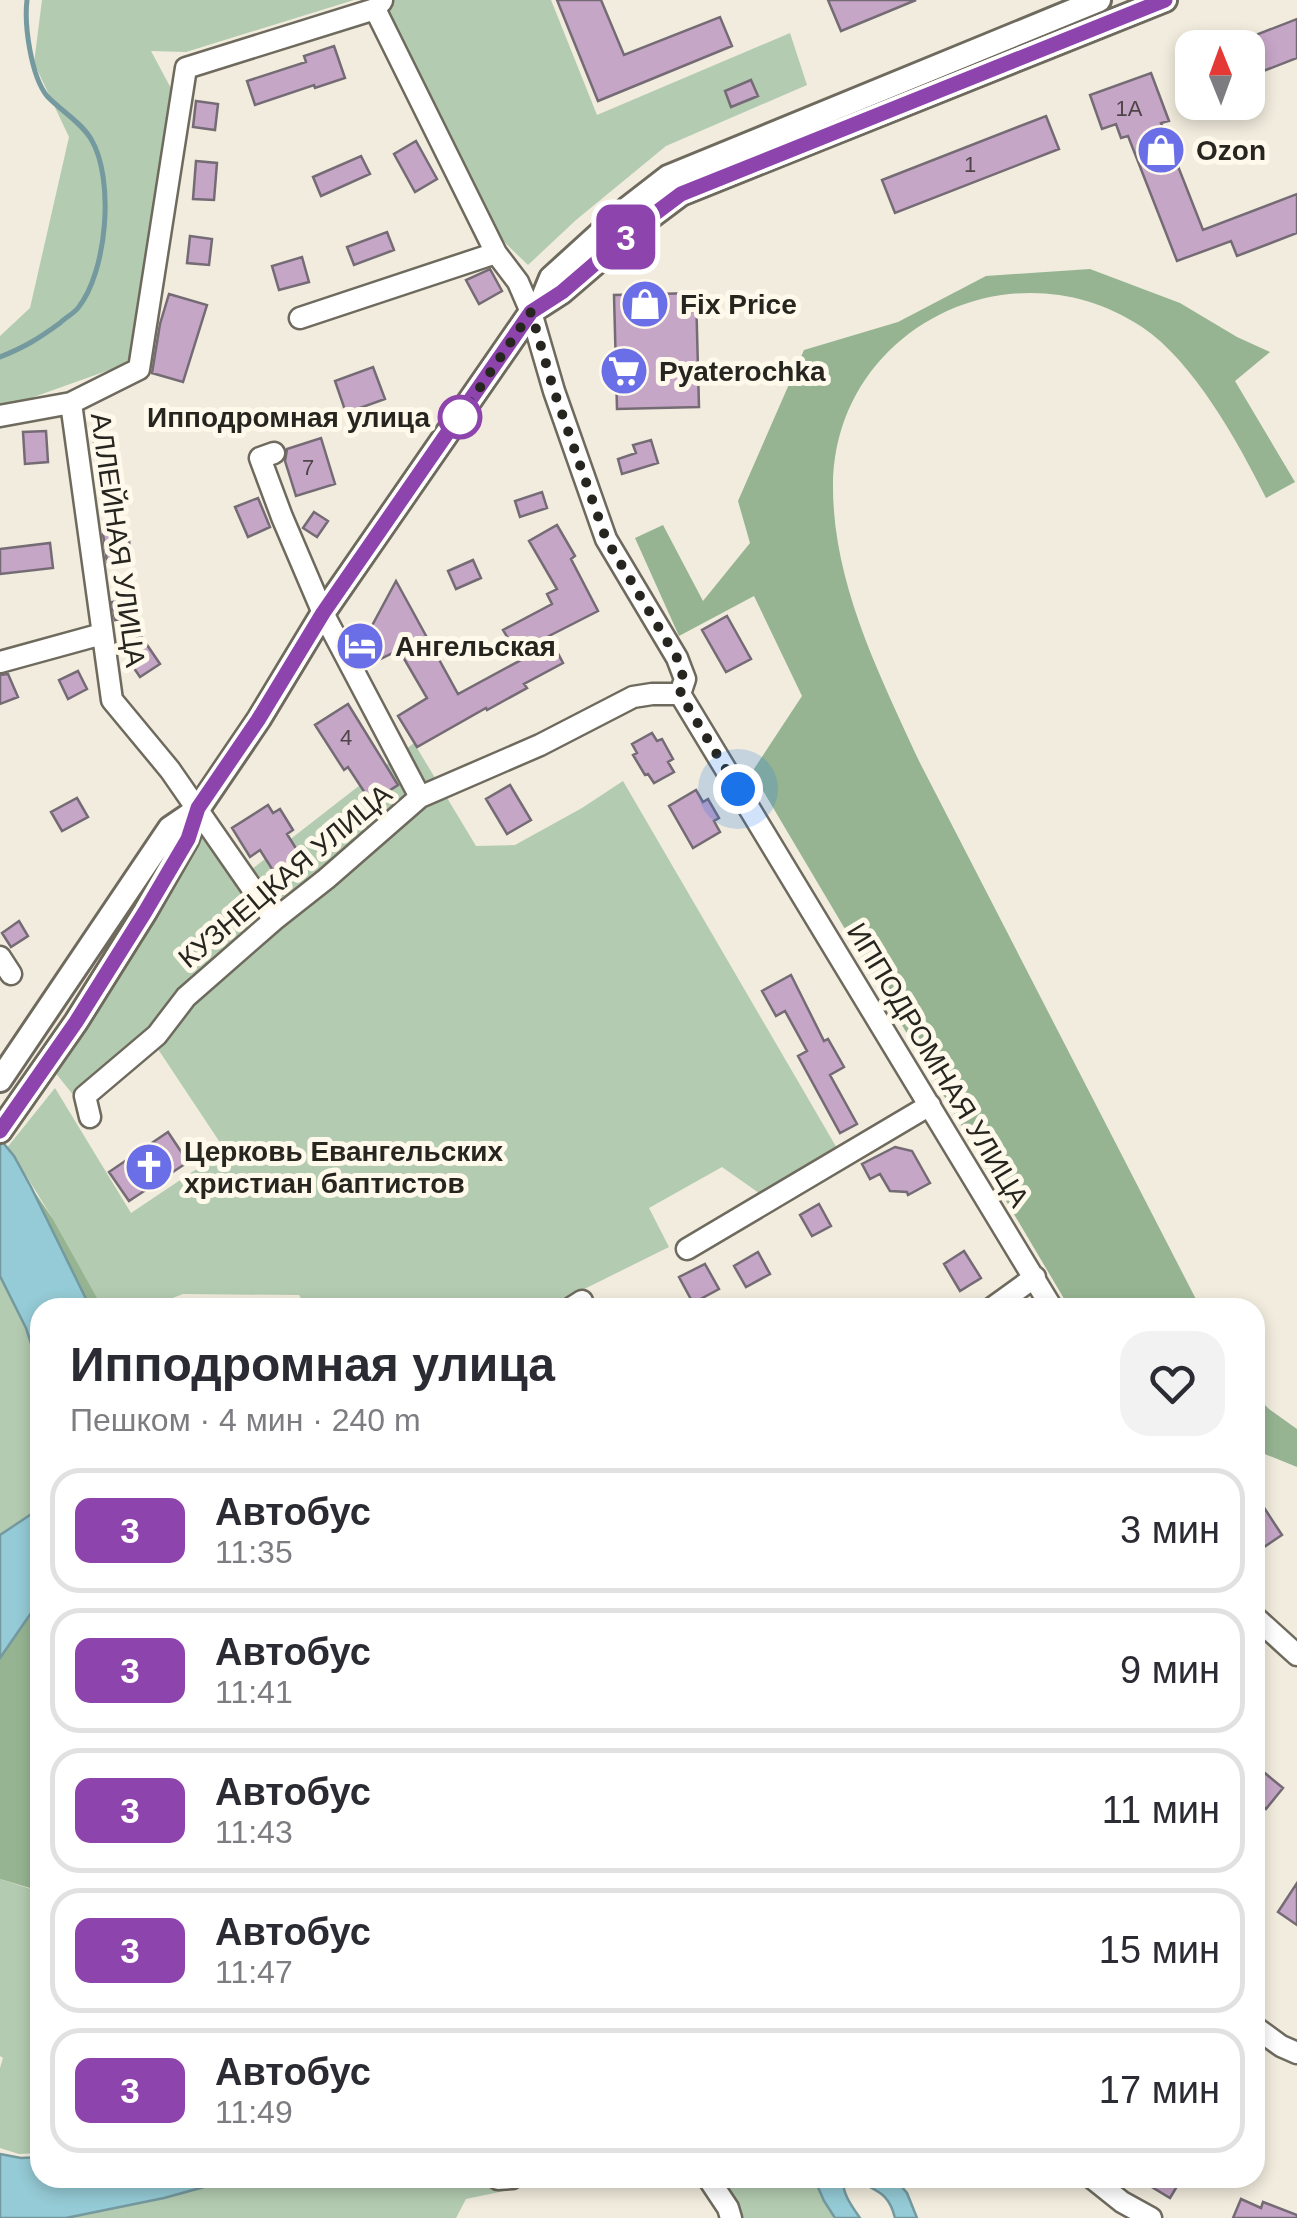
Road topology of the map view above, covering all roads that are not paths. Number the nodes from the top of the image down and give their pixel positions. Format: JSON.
{"nodes":[{"id":1,"x":1100,"y":0,"type":"edge"},
{"id":2,"x":1165,"y":0,"type":"edge"},
{"id":3,"x":379,"y":5,"type":"edge"},
{"id":4,"x":496,"y":253,"type":"junction"},
{"id":5,"x":535,"y":308,"type":"junction"},
{"id":6,"x":300,"y":318,"type":"dead end"},
{"id":7,"x":71,"y":404,"type":"junction"},
{"id":8,"x":0,"y":416,"type":"edge"},
{"id":9,"x":274,"y":453,"type":"dead end"},
{"id":10,"x":323,"y":613,"type":"junction"},
{"id":11,"x":102,"y":634,"type":"junction"},
{"id":12,"x":0,"y":662,"type":"edge"},
{"id":13,"x":680,"y":694,"type":"junction"},
{"id":14,"x":420,"y":797,"type":"junction"},
{"id":15,"x":198,"y":808,"type":"junction"},
{"id":16,"x":274,"y":920,"type":"junction"},
{"id":17,"x":0,"y":1080,"type":"edge"},
{"id":18,"x":930,"y":1105,"type":"junction"},
{"id":19,"x":90,"y":1118,"type":"dead end"},
{"id":20,"x":0,"y":1131,"type":"edge"},
{"id":21,"x":687,"y":1248,"type":"dead end"},
{"id":22,"x":1035,"y":1277,"type":"junction"},
{"id":23,"x":1006,"y":1298,"type":"edge"},
{"id":24,"x":1047,"y":1298,"type":"edge"},
{"id":25,"x":1265,"y":1626,"type":"edge"},
{"id":26,"x":1297,"y":1654,"type":"edge"},
{"id":27,"x":1265,"y":2034,"type":"edge"},
{"id":28,"x":1297,"y":2053,"type":"edge"},
{"id":29,"x":715,"y":2188,"type":"edge"},
{"id":30,"x":1104,"y":2188,"type":"edge"},
{"id":31,"x":731,"y":2218,"type":"edge"},
{"id":32,"x":1151,"y":2218,"type":"edge"}],
"edges":[{"from":1,"to":5,"type":"street"},
{"from":2,"to":5,"type":"street"},
{"from":3,"to":4,"type":"street","name":"ИППОДРОМНАЯ УЛИЦА"},
{"from":3,"to":7,"type":"street","name":"АЛЛЕЙНАЯ УЛИЦА"},
{"from":4,"to":5,"type":"street","name":"ИППОДРОМНАЯ УЛИЦА"},
{"from":4,"to":6,"type":"street"},
{"from":5,"to":10,"type":"street"},
{"from":5,"to":13,"type":"street","name":"ИППОДРОМНАЯ УЛИЦА"},
{"from":7,"to":8,"type":"street"},
{"from":7,"to":11,"type":"street","name":"АЛЛЕЙНАЯ УЛИЦА"},
{"from":9,"to":10,"type":"street"},
{"from":10,"to":14,"type":"street"},
{"from":10,"to":15,"type":"street"},
{"from":11,"to":12,"type":"street"},
{"from":11,"to":15,"type":"street","name":"АЛЛЕЙНАЯ УЛИЦА"},
{"from":13,"to":14,"type":"street","name":"КУЗНЕЦКАЯ УЛИЦА"},
{"from":13,"to":18,"type":"street","name":"ИППОДРОМНАЯ УЛИЦА"},
{"from":14,"to":16,"type":"street","name":"КУЗНЕЦКАЯ УЛИЦА"},
{"from":15,"to":16,"type":"street","name":"АЛЛЕЙНАЯ УЛИЦА"},
{"from":15,"to":17,"type":"street"},
{"from":15,"to":20,"type":"street"},
{"from":16,"to":19,"type":"street","name":"КУЗНЕЦКАЯ УЛИЦА"},
{"from":18,"to":21,"type":"street"},
{"from":18,"to":22,"type":"street","name":"ИППОДРОМНАЯ УЛИЦА"},
{"from":22,"to":23,"type":"street"},
{"from":22,"to":24,"type":"street","name":"ИППОДРОМНАЯ УЛИЦА"},
{"from":25,"to":26,"type":"street"},
{"from":27,"to":28,"type":"street"},
{"from":29,"to":31,"type":"street"},
{"from":30,"to":32,"type":"street"}]}
